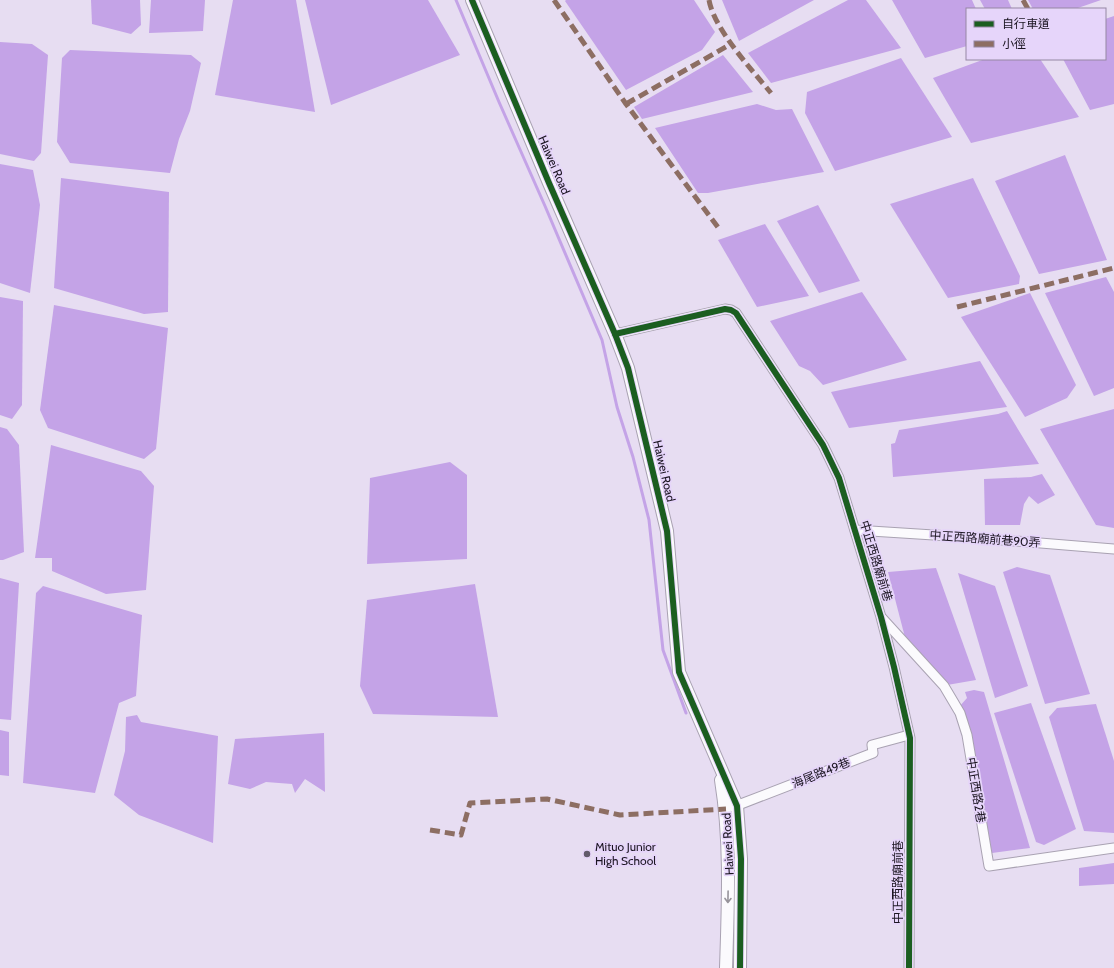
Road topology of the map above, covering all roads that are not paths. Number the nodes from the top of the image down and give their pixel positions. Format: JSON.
{"nodes":[{"id":1,"x":472,"y":0,"type":"edge"},
{"id":2,"x":615,"y":334,"type":"junction"},
{"id":3,"x":855,"y":530,"type":"junction"},
{"id":4,"x":1114,"y":549,"type":"edge"},
{"id":5,"x":881,"y":617,"type":"junction"},
{"id":6,"x":909,"y":735,"type":"junction"},
{"id":7,"x":731,"y":808,"type":"junction"},
{"id":8,"x":1114,"y":848,"type":"edge"},
{"id":9,"x":726,"y":968,"type":"edge"},
{"id":10,"x":740,"y":968,"type":"edge"},
{"id":11,"x":909,"y":968,"type":"edge"}],
"edges":[{"from":1,"to":2,"type":"street","name":"Haiwei Road"},
{"from":2,"to":3,"type":"street","name":"中正西路廟前巷"},
{"from":2,"to":7,"type":"street","name":"Haiwei Road"},
{"from":3,"to":4,"type":"street","name":"中正西路廟前巷90弄"},
{"from":3,"to":5,"type":"street","name":"中正西路廟前巷"},
{"from":5,"to":6,"type":"street","name":"中正西路廟前巷"},
{"from":5,"to":8,"type":"street","name":"中正西路2巷"},
{"from":6,"to":7,"type":"street","name":"海尾路49巷"},
{"from":6,"to":11,"type":"street","name":"中正西路廟前巷"},
{"from":7,"to":9,"type":"street","name":"Haiwei Road","one_way":true},
{"from":7,"to":10,"type":"street","name":"Haiwei Road"}]}
